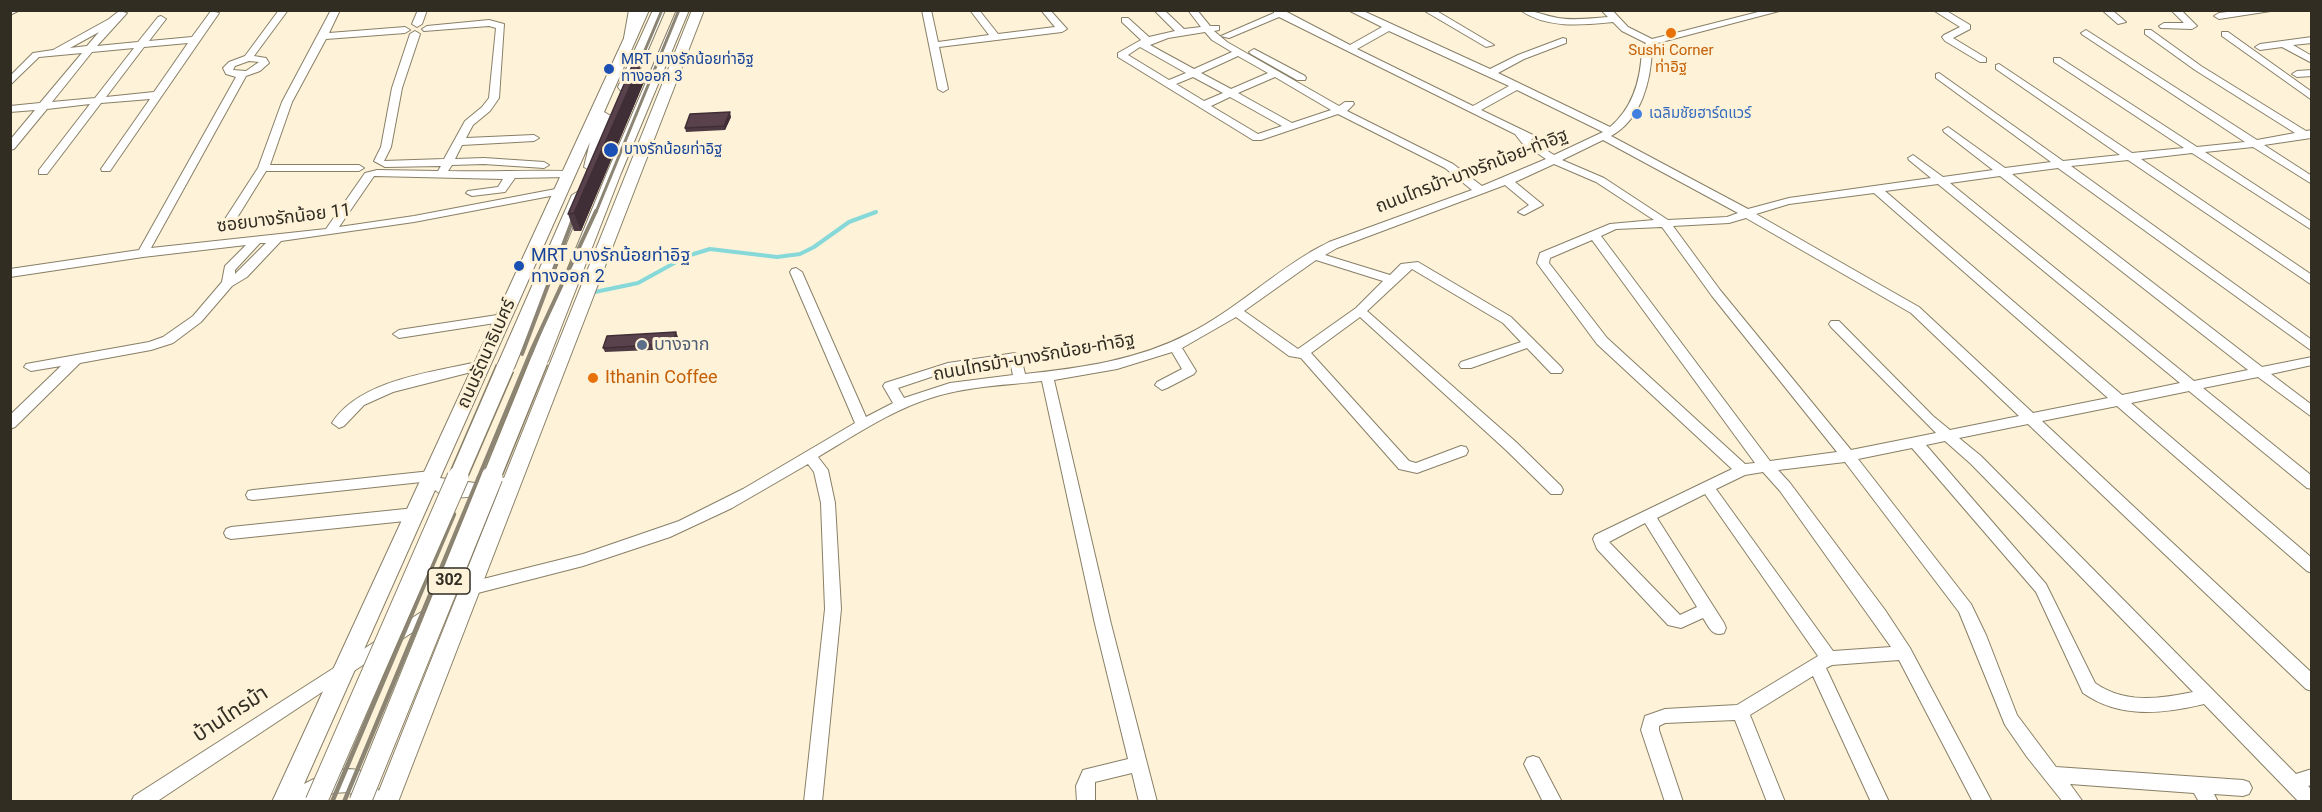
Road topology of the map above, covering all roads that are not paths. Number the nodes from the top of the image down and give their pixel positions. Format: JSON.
{"nodes":[{"id":1,"x":284,"y":10,"type":"edge"},
{"id":2,"x":336,"y":10,"type":"edge"},
{"id":3,"x":423,"y":10,"type":"edge"},
{"id":4,"x":634,"y":10,"type":"edge"},
{"id":5,"x":643,"y":10,"type":"edge"},
{"id":6,"x":659,"y":10,"type":"edge"},
{"id":7,"x":683,"y":10,"type":"edge"},
{"id":8,"x":698,"y":10,"type":"edge"},
{"id":9,"x":926,"y":10,"type":"edge"},
{"id":10,"x":974,"y":10,"type":"edge"},
{"id":11,"x":1045,"y":10,"type":"edge"},
{"id":12,"x":1158,"y":10,"type":"edge"},
{"id":13,"x":1191,"y":10,"type":"edge"},
{"id":14,"x":1202,"y":10,"type":"edge"},
{"id":15,"x":1352,"y":10,"type":"edge"},
{"id":16,"x":1427,"y":10,"type":"edge"},
{"id":17,"x":1524,"y":10,"type":"edge"},
{"id":18,"x":1779,"y":10,"type":"edge"},
{"id":19,"x":1937,"y":10,"type":"edge"},
{"id":20,"x":2106,"y":10,"type":"edge"},
{"id":21,"x":2175,"y":10,"type":"edge"},
{"id":22,"x":2273,"y":10,"type":"edge"},
{"id":23,"x":1278,"y":12,"type":"edge"},
{"id":24,"x":214,"y":14,"type":"dead end"},
{"id":25,"x":1608,"y":16,"type":"edge"},
{"id":26,"x":2220,"y":16,"type":"dead end"},
{"id":27,"x":161,"y":19,"type":"dead end"},
{"id":28,"x":1125,"y":20,"type":"dead end"},
{"id":29,"x":2121,"y":22,"type":"dead end"},
{"id":30,"x":2164,"y":26,"type":"dead end"},
{"id":31,"x":1389,"y":27,"type":"junction"},
{"id":32,"x":1211,"y":28,"type":"junction"},
{"id":33,"x":416,"y":29,"type":"junction"},
{"id":34,"x":1181,"y":31,"type":"junction"},
{"id":35,"x":2148,"y":32,"type":"dead end"},
{"id":36,"x":2086,"y":33,"type":"dead end"},
{"id":37,"x":2225,"y":34,"type":"dead end"},
{"id":38,"x":322,"y":36,"type":"junction"},
{"id":39,"x":1226,"y":36,"type":"junction"},
{"id":40,"x":994,"y":37,"type":"junction"},
{"id":41,"x":195,"y":40,"type":"junction"},
{"id":42,"x":2312,"y":40,"type":"edge"},
{"id":43,"x":1563,"y":41,"type":"dead end"},
{"id":44,"x":1651,"y":42,"type":"junction"},
{"id":45,"x":628,"y":43,"type":"junction"},
{"id":46,"x":1146,"y":44,"type":"junction"},
{"id":47,"x":2284,"y":44,"type":"junction"},
{"id":48,"x":141,"y":45,"type":"junction"},
{"id":49,"x":933,"y":45,"type":"junction"},
{"id":50,"x":1489,"y":45,"type":"dead end"},
{"id":51,"x":2260,"y":47,"type":"dead end"},
{"id":52,"x":1352,"y":48,"type":"junction"},
{"id":53,"x":91,"y":49,"type":"junction"},
{"id":54,"x":56,"y":52,"type":"junction"},
{"id":55,"x":1239,"y":53,"type":"junction"},
{"id":56,"x":248,"y":58,"type":"junction"},
{"id":57,"x":1983,"y":60,"type":"dead end"},
{"id":58,"x":2057,"y":60,"type":"dead end"},
{"id":59,"x":2312,"y":60,"type":"edge"},
{"id":60,"x":617,"y":67,"type":"junction"},
{"id":61,"x":1999,"y":67,"type":"dead end"},
{"id":62,"x":1194,"y":73,"type":"junction"},
{"id":63,"x":1490,"y":73,"type":"junction"},
{"id":64,"x":2312,"y":73,"type":"edge"},
{"id":65,"x":242,"y":74,"type":"junction"},
{"id":66,"x":674,"y":74,"type":"junction"},
{"id":67,"x":1274,"y":74,"type":"junction"},
{"id":68,"x":2296,"y":74,"type":"dead end"},
{"id":69,"x":1939,"y":76,"type":"dead end"},
{"id":70,"x":10,"y":82,"type":"edge"},
{"id":71,"x":1167,"y":85,"type":"junction"},
{"id":72,"x":1517,"y":86,"type":"junction"},
{"id":73,"x":943,"y":89,"type":"dead end"},
{"id":74,"x":1230,"y":93,"type":"junction"},
{"id":75,"x":156,"y":95,"type":"junction"},
{"id":76,"x":2312,"y":97,"type":"edge"},
{"id":77,"x":100,"y":100,"type":"junction"},
{"id":78,"x":44,"y":105,"type":"junction"},
{"id":79,"x":1202,"y":106,"type":"junction"},
{"id":80,"x":1345,"y":107,"type":"junction"},
{"id":81,"x":10,"y":109,"type":"edge"},
{"id":82,"x":1473,"y":110,"type":"junction"},
{"id":83,"x":1290,"y":126,"type":"junction"},
{"id":84,"x":1948,"y":130,"type":"dead end"},
{"id":85,"x":1608,"y":134,"type":"junction"},
{"id":86,"x":2309,"y":135,"type":"edge"},
{"id":87,"x":630,"y":136,"type":"junction"},
{"id":88,"x":534,"y":138,"type":"dead end"},
{"id":89,"x":459,"y":142,"type":"junction"},
{"id":90,"x":2252,"y":144,"type":"junction"},
{"id":91,"x":10,"y":147,"type":"edge"},
{"id":92,"x":2195,"y":151,"type":"junction"},
{"id":93,"x":2132,"y":157,"type":"junction"},
{"id":94,"x":1913,"y":158,"type":"dead end"},
{"id":95,"x":1558,"y":159,"type":"junction"},
{"id":96,"x":449,"y":163,"type":"junction"},
{"id":97,"x":2062,"y":165,"type":"junction"},
{"id":98,"x":591,"y":167,"type":"junction"},
{"id":99,"x":263,"y":168,"type":"junction"},
{"id":100,"x":358,"y":168,"type":"junction"},
{"id":101,"x":378,"y":168,"type":"junction"},
{"id":102,"x":105,"y":169,"type":"dead end"},
{"id":103,"x":571,"y":169,"type":"junction"},
{"id":104,"x":43,"y":172,"type":"dead end"},
{"id":105,"x":2002,"y":173,"type":"junction"},
{"id":106,"x":441,"y":176,"type":"junction"},
{"id":107,"x":512,"y":176,"type":"junction"},
{"id":108,"x":1508,"y":181,"type":"junction"},
{"id":109,"x":2312,"y":181,"type":"edge"},
{"id":110,"x":1942,"y":182,"type":"junction"},
{"id":111,"x":1486,"y":189,"type":"junction"},
{"id":112,"x":1877,"y":190,"type":"junction"},
{"id":113,"x":561,"y":191,"type":"junction"},
{"id":114,"x":472,"y":193,"type":"dead end"},
{"id":115,"x":1524,"y":212,"type":"dead end"},
{"id":116,"x":1748,"y":214,"type":"junction"},
{"id":117,"x":231,"y":219,"type":"dead end"},
{"id":118,"x":1664,"y":222,"type":"junction"},
{"id":119,"x":2312,"y":227,"type":"edge"},
{"id":120,"x":330,"y":232,"type":"junction"},
{"id":121,"x":1594,"y":234,"type":"junction"},
{"id":122,"x":277,"y":238,"type":"junction"},
{"id":123,"x":256,"y":241,"type":"junction"},
{"id":124,"x":143,"y":253,"type":"junction"},
{"id":125,"x":1313,"y":255,"type":"junction"},
{"id":126,"x":796,"y":272,"type":"dead end"},
{"id":127,"x":10,"y":273,"type":"edge"},
{"id":128,"x":1392,"y":280,"type":"junction"},
{"id":129,"x":2312,"y":281,"type":"edge"},
{"id":130,"x":228,"y":283,"type":"junction"},
{"id":131,"x":1235,"y":310,"type":"junction"},
{"id":132,"x":1360,"y":311,"type":"junction"},
{"id":133,"x":504,"y":318,"type":"junction"},
{"id":134,"x":1834,"y":324,"type":"dead end"},
{"id":135,"x":399,"y":334,"type":"dead end"},
{"id":136,"x":1530,"y":343,"type":"junction"},
{"id":137,"x":1175,"y":346,"type":"junction"},
{"id":138,"x":2312,"y":347,"type":"edge"},
{"id":139,"x":1305,"y":353,"type":"junction"},
{"id":140,"x":76,"y":359,"type":"junction"},
{"id":141,"x":2312,"y":361,"type":"edge"},
{"id":142,"x":482,"y":365,"type":"junction"},
{"id":143,"x":1466,"y":365,"type":"dead end"},
{"id":144,"x":31,"y":367,"type":"dead end"},
{"id":145,"x":1556,"y":370,"type":"dead end"},
{"id":146,"x":2259,"y":372,"type":"junction"},
{"id":147,"x":1047,"y":376,"type":"junction"},
{"id":148,"x":1020,"y":379,"type":"junction"},
{"id":149,"x":1162,"y":385,"type":"dead end"},
{"id":150,"x":2191,"y":386,"type":"junction"},
{"id":151,"x":2118,"y":399,"type":"junction"},
{"id":152,"x":901,"y":405,"type":"junction"},
{"id":153,"x":2312,"y":412,"type":"edge"},
{"id":154,"x":2031,"y":418,"type":"junction"},
{"id":155,"x":339,"y":423,"type":"dead end"},
{"id":156,"x":10,"y":424,"type":"edge"},
{"id":157,"x":863,"y":425,"type":"junction"},
{"id":158,"x":1946,"y":435,"type":"junction"},
{"id":159,"x":1914,"y":441,"type":"junction"},
{"id":160,"x":1461,"y":451,"type":"dead end"},
{"id":161,"x":809,"y":456,"type":"junction"},
{"id":162,"x":1848,"y":456,"type":"junction"},
{"id":163,"x":1767,"y":468,"type":"junction"},
{"id":164,"x":1742,"y":470,"type":"junction"},
{"id":165,"x":513,"y":474,"type":"junction"},
{"id":166,"x":431,"y":476,"type":"junction"},
{"id":167,"x":2312,"y":484,"type":"edge"},
{"id":168,"x":1707,"y":487,"type":"junction"},
{"id":169,"x":1556,"y":490,"type":"dead end"},
{"id":170,"x":253,"y":495,"type":"dead end"},
{"id":171,"x":415,"y":514,"type":"junction"},
{"id":172,"x":1649,"y":517,"type":"junction"},
{"id":173,"x":231,"y":533,"type":"dead end"},
{"id":174,"x":2312,"y":567,"type":"edge"},
{"id":175,"x":468,"y":588,"type":"junction"},
{"id":176,"x":1707,"y":609,"type":"junction"},
{"id":177,"x":1718,"y":628,"type":"dead end"},
{"id":178,"x":1904,"y":653,"type":"junction"},
{"id":179,"x":1822,"y":661,"type":"junction"},
{"id":180,"x":346,"y":666,"type":"junction"},
{"id":181,"x":2312,"y":684,"type":"edge"},
{"id":182,"x":2207,"y":696,"type":"junction"},
{"id":183,"x":1740,"y":712,"type":"junction"},
{"id":184,"x":1533,"y":764,"type":"dead end"},
{"id":185,"x":1138,"y":765,"type":"junction"},
{"id":186,"x":2053,"y":776,"type":"junction"},
{"id":187,"x":2312,"y":777,"type":"edge"},
{"id":188,"x":2293,"y":783,"type":"junction"},
{"id":189,"x":2198,"y":784,"type":"junction"},
{"id":190,"x":2243,"y":788,"type":"dead end"},
{"id":191,"x":140,"y":801,"type":"edge"},
{"id":192,"x":284,"y":801,"type":"edge"},
{"id":193,"x":298,"y":801,"type":"edge"},
{"id":194,"x":316,"y":801,"type":"edge"},
{"id":195,"x":360,"y":801,"type":"edge"},
{"id":196,"x":373,"y":801,"type":"edge"},
{"id":197,"x":386,"y":801,"type":"edge"},
{"id":198,"x":813,"y":801,"type":"edge"},
{"id":199,"x":1086,"y":801,"type":"edge"},
{"id":200,"x":1148,"y":801,"type":"edge"},
{"id":201,"x":1553,"y":801,"type":"edge"},
{"id":202,"x":1674,"y":801,"type":"edge"},
{"id":203,"x":1776,"y":801,"type":"edge"},
{"id":204,"x":1880,"y":801,"type":"edge"},
{"id":205,"x":1983,"y":801,"type":"edge"},
{"id":206,"x":2074,"y":801,"type":"edge"},
{"id":207,"x":2209,"y":801,"type":"edge"},
{"id":208,"x":2311,"y":801,"type":"edge"}],
"edges":[{"from":1,"to":56,"type":"street"},
{"from":2,"to":38,"type":"street"},
{"from":3,"to":33,"type":"street"},
{"from":4,"to":45,"type":"street"},
{"from":5,"to":45,"type":"main road","name":"ถนนรัตนาธิเบศร์"},
{"from":6,"to":98,"type":"main road","name":"ถนนรัตนาธิเบศร์","number":"302"},
{"from":7,"to":87,"type":"main road","number":"302"},
{"from":8,"to":66,"type":"main road","number":"302"},
{"from":9,"to":49,"type":"street"},
{"from":10,"to":40,"type":"street"},
{"from":11,"to":40,"type":"street"},
{"from":12,"to":34,"type":"street"},
{"from":13,"to":32,"type":"street"},
{"from":14,"to":32,"type":"street"},
{"from":15,"to":31,"type":"street"},
{"from":16,"to":50,"type":"street"},
{"from":17,"to":25,"type":"street"},
{"from":18,"to":44,"type":"street"},
{"from":19,"to":57,"type":"street"},
{"from":20,"to":29,"type":"street"},
{"from":21,"to":30,"type":"street"},
{"from":22,"to":26,"type":"street"},
{"from":23,"to":39,"type":"street"},
{"from":23,"to":52,"type":"street"},
{"from":24,"to":41,"type":"street"},
{"from":25,"to":44,"type":"street"},
{"from":27,"to":48,"type":"street"},
{"from":28,"to":46,"type":"street"},
{"from":31,"to":52,"type":"street"},
{"from":31,"to":63,"type":"street"},
{"from":32,"to":34,"type":"street"},
{"from":32,"to":39,"type":"street"},
{"from":32,"to":55,"type":"street"},
{"from":33,"to":38,"type":"street"},
{"from":33,"to":89,"type":"street"},
{"from":33,"to":101,"type":"street"},
{"from":34,"to":46,"type":"street"},
{"from":35,"to":86,"type":"street"},
{"from":36,"to":90,"type":"street"},
{"from":37,"to":76,"type":"street"},
{"from":38,"to":99,"type":"street"},
{"from":39,"to":80,"type":"street"},
{"from":40,"to":49,"type":"street"},
{"from":41,"to":48,"type":"street"},
{"from":41,"to":75,"type":"street"},
{"from":42,"to":47,"type":"street"},
{"from":43,"to":63,"type":"street"},
{"from":44,"to":85,"type":"street","name":"ถนนไทรม้า-บางรักน้อย-ท่าอิฐ"},
{"from":45,"to":60,"type":"main road","name":"ถนนรัตนาธิเบศร์"},
{"from":46,"to":62,"type":"street"},
{"from":46,"to":71,"type":"street"},
{"from":47,"to":51,"type":"street"},
{"from":47,"to":59,"type":"street"},
{"from":48,"to":53,"type":"street"},
{"from":48,"to":77,"type":"street"},
{"from":49,"to":73,"type":"street"},
{"from":52,"to":82,"type":"street"},
{"from":53,"to":54,"type":"street"},
{"from":53,"to":54,"type":"street"},
{"from":53,"to":78,"type":"street"},
{"from":54,"to":70,"type":"street"},
{"from":55,"to":62,"type":"street"},
{"from":55,"to":67,"type":"street"},
{"from":56,"to":65,"type":"street"},
{"from":56,"to":65,"type":"street"},
{"from":58,"to":92,"type":"street"},
{"from":60,"to":98,"type":"main road"},
{"from":60,"to":103,"type":"main road","name":"ถนนรัตนาธิเบศร์"},
{"from":61,"to":93,"type":"street"},
{"from":62,"to":71,"type":"street"},
{"from":62,"to":74,"type":"street"},
{"from":63,"to":72,"type":"street"},
{"from":64,"to":68,"type":"street"},
{"from":65,"to":124,"type":"street"},
{"from":66,"to":87,"type":"main road"},
{"from":66,"to":165,"type":"main road","number":"302"},
{"from":67,"to":74,"type":"street"},
{"from":67,"to":80,"type":"street"},
{"from":69,"to":97,"type":"street"},
{"from":71,"to":79,"type":"street"},
{"from":72,"to":82,"type":"street"},
{"from":72,"to":85,"type":"street"},
{"from":74,"to":79,"type":"street"},
{"from":74,"to":83,"type":"street"},
{"from":75,"to":77,"type":"street"},
{"from":75,"to":102,"type":"street"},
{"from":77,"to":78,"type":"street"},
{"from":77,"to":104,"type":"street"},
{"from":78,"to":81,"type":"street"},
{"from":78,"to":91,"type":"street"},
{"from":79,"to":83,"type":"street"},
{"from":80,"to":83,"type":"street"},
{"from":80,"to":111,"type":"street"},
{"from":82,"to":95,"type":"street"},
{"from":84,"to":105,"type":"street"},
{"from":85,"to":95,"type":"street","name":"ถนนไทรม้า-บางรักน้อย-ท่าอิฐ"},
{"from":85,"to":116,"type":"street"},
{"from":86,"to":90,"type":"street"},
{"from":87,"to":195,"type":"main road","number":"302","bridge":true},
{"from":88,"to":89,"type":"street"},
{"from":89,"to":96,"type":"street"},
{"from":90,"to":92,"type":"street"},
{"from":90,"to":109,"type":"street"},
{"from":92,"to":93,"type":"street"},
{"from":92,"to":119,"type":"street"},
{"from":93,"to":97,"type":"street"},
{"from":93,"to":129,"type":"street"},
{"from":94,"to":110,"type":"street"},
{"from":95,"to":108,"type":"street","name":"ถนนไทรม้า-บางรักน้อย-ท่าอิฐ"},
{"from":95,"to":118,"type":"street"},
{"from":96,"to":101,"type":"street"},
{"from":96,"to":103,"type":"street"},
{"from":96,"to":106,"type":"street"},
{"from":97,"to":105,"type":"street"},
{"from":97,"to":138,"type":"street"},
{"from":98,"to":194,"type":"main road","name":"ถนนรัตนาธิเบศร์","number":"302","bridge":true},
{"from":99,"to":100,"type":"street"},
{"from":99,"to":117,"type":"street"},
{"from":100,"to":101,"type":"street"},
{"from":100,"to":101,"type":"street"},
{"from":101,"to":106,"type":"street"},
{"from":101,"to":120,"type":"street"},
{"from":103,"to":107,"type":"street"},
{"from":103,"to":113,"type":"main road","name":"ถนนรัตนาธิเบศร์"},
{"from":105,"to":110,"type":"street"},
{"from":105,"to":146,"type":"street"},
{"from":106,"to":107,"type":"street"},
{"from":107,"to":114,"type":"street"},
{"from":108,"to":111,"type":"street","name":"ถนนไทรม้า-บางรักน้อย-ท่าอิฐ"},
{"from":108,"to":115,"type":"street"},
{"from":110,"to":112,"type":"street"},
{"from":110,"to":150,"type":"street"},
{"from":111,"to":125,"type":"street","name":"ถนนไทรม้า-บางรักน้อย-ท่าอิฐ"},
{"from":112,"to":116,"type":"street"},
{"from":112,"to":151,"type":"street"},
{"from":113,"to":120,"type":"street","name":"ซอยบางรักน้อย 11"},
{"from":113,"to":133,"type":"main road","name":"ถนนรัตนาธิเบศร์"},
{"from":116,"to":118,"type":"street"},
{"from":116,"to":154,"type":"street"},
{"from":118,"to":121,"type":"street"},
{"from":118,"to":162,"type":"street"},
{"from":120,"to":122,"type":"street","name":"ซอยบางรักน้อย 11"},
{"from":121,"to":163,"type":"street"},
{"from":121,"to":164,"type":"street"},
{"from":122,"to":123,"type":"street","name":"ซอยบางรักน้อย 11"},
{"from":122,"to":130,"type":"street"},
{"from":123,"to":124,"type":"street","name":"ซอยบางรักน้อย 11"},
{"from":123,"to":130,"type":"street"},
{"from":124,"to":127,"type":"street","name":"ซอยบางรักน้อย 11"},
{"from":125,"to":128,"type":"street"},
{"from":125,"to":131,"type":"street","name":"ถนนไทรม้า-บางรักน้อย-ท่าอิฐ"},
{"from":126,"to":157,"type":"street"},
{"from":128,"to":132,"type":"street"},
{"from":128,"to":136,"type":"street"},
{"from":130,"to":140,"type":"street"},
{"from":131,"to":137,"type":"street","name":"ถนนไทรม้า-บางรักน้อย-ท่าอิฐ"},
{"from":131,"to":139,"type":"street"},
{"from":132,"to":139,"type":"street"},
{"from":132,"to":169,"type":"street"},
{"from":133,"to":135,"type":"street"},
{"from":133,"to":142,"type":"main road","name":"ถนนรัตนาธิเบศร์"},
{"from":134,"to":158,"type":"street"},
{"from":136,"to":143,"type":"street"},
{"from":136,"to":145,"type":"street"},
{"from":137,"to":147,"type":"street","name":"ถนนไทรม้า-บางรักน้อย-ท่าอิฐ"},
{"from":137,"to":149,"type":"street"},
{"from":139,"to":160,"type":"street"},
{"from":140,"to":144,"type":"street"},
{"from":140,"to":156,"type":"street"},
{"from":141,"to":146,"type":"street"},
{"from":142,"to":155,"type":"street"},
{"from":142,"to":166,"type":"main road","name":"ถนนรัตนาธิเบศร์"},
{"from":146,"to":150,"type":"street"},
{"from":146,"to":153,"type":"street"},
{"from":147,"to":148,"type":"street","name":"ถนนไทรม้า-บางรักน้อย-ท่าอิฐ"},
{"from":147,"to":185,"type":"street"},
{"from":148,"to":152,"type":"street","name":"ถนนไทรม้า-บางรักน้อย-ท่าอิฐ"},
{"from":148,"to":152,"type":"street"},
{"from":150,"to":151,"type":"street"},
{"from":150,"to":167,"type":"street"},
{"from":151,"to":154,"type":"street"},
{"from":151,"to":174,"type":"street"},
{"from":152,"to":157,"type":"street","name":"ถนนไทรม้า-บางรักน้อย-ท่าอิฐ"},
{"from":154,"to":158,"type":"street"},
{"from":154,"to":181,"type":"street"},
{"from":157,"to":161,"type":"street","name":"ถนนไทรม้า-บางรักน้อย-ท่าอิฐ"},
{"from":158,"to":159,"type":"street"},
{"from":158,"to":182,"type":"street"},
{"from":159,"to":162,"type":"street"},
{"from":159,"to":182,"type":"street"},
{"from":161,"to":175,"type":"street","name":"ถนนไทรม้า-บางรักน้อย-ท่าอิฐ"},
{"from":161,"to":198,"type":"street"},
{"from":162,"to":163,"type":"street"},
{"from":162,"to":186,"type":"street"},
{"from":163,"to":164,"type":"street"},
{"from":163,"to":178,"type":"street"},
{"from":164,"to":168,"type":"street"},
{"from":165,"to":166,"type":"main road"},
{"from":165,"to":175,"type":"main road","number":"302"},
{"from":166,"to":170,"type":"street"},
{"from":166,"to":171,"type":"main road","name":"ถนนรัตนาธิเบศร์"},
{"from":168,"to":172,"type":"street"},
{"from":168,"to":179,"type":"street"},
{"from":171,"to":173,"type":"street"},
{"from":171,"to":180,"type":"main road","name":"ถนนรัตนาธิเบศร์"},
{"from":172,"to":176,"type":"street"},
{"from":172,"to":176,"type":"street"},
{"from":175,"to":180,"type":"street","number":"302"},
{"from":175,"to":197,"type":"main road","number":"302"},
{"from":176,"to":177,"type":"street"},
{"from":178,"to":179,"type":"street"},
{"from":178,"to":205,"type":"street"},
{"from":179,"to":183,"type":"street"},
{"from":179,"to":204,"type":"street"},
{"from":180,"to":191,"type":"street","name":"บ้านไทรม้า"},
{"from":180,"to":192,"type":"main road","name":"ถนนรัตนาธิเบศร์"},
{"from":182,"to":188,"type":"street"},
{"from":183,"to":202,"type":"street"},
{"from":183,"to":203,"type":"street"},
{"from":184,"to":201,"type":"street"},
{"from":185,"to":199,"type":"street"},
{"from":185,"to":200,"type":"street"},
{"from":186,"to":189,"type":"street"},
{"from":186,"to":206,"type":"street"},
{"from":187,"to":188,"type":"street"},
{"from":188,"to":208,"type":"street"},
{"from":189,"to":190,"type":"street"},
{"from":189,"to":207,"type":"street"},
{"from":193,"to":196,"type":"main road"}]}
